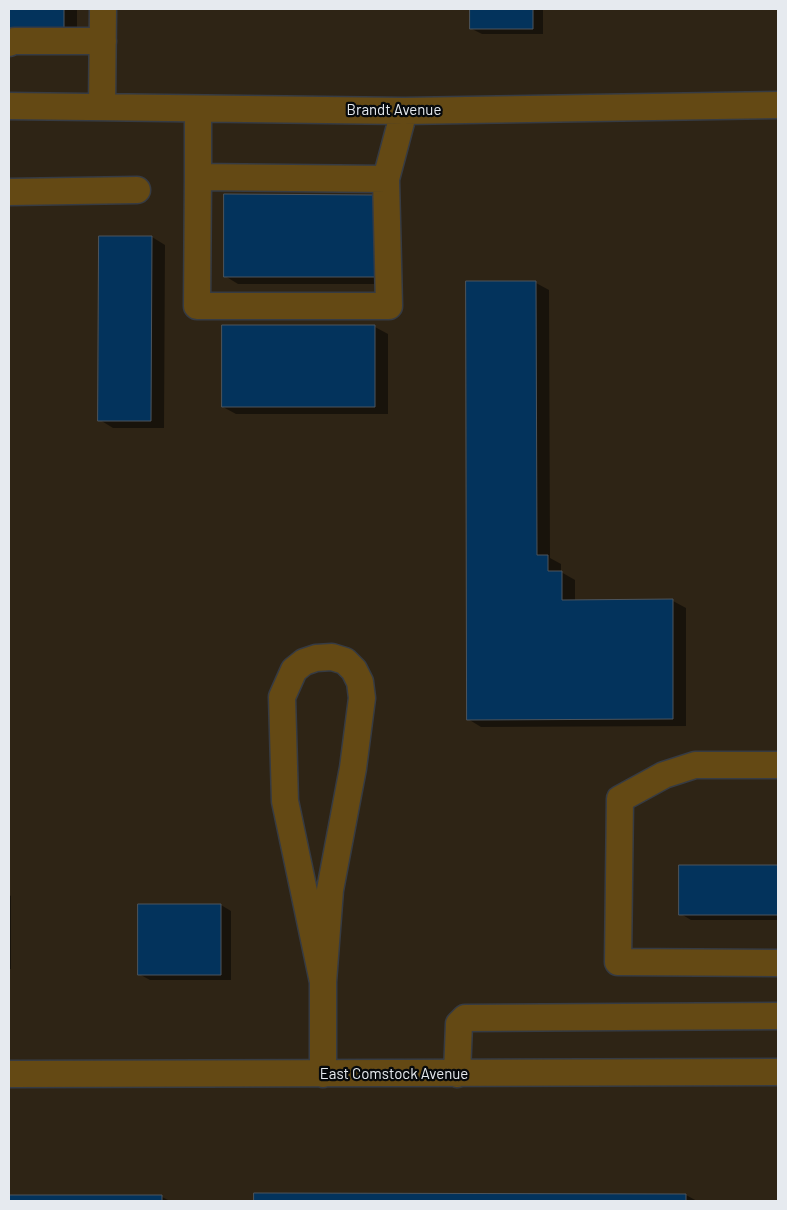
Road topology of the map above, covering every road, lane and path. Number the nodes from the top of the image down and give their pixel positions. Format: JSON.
{"nodes":[{"id":1,"x":103,"y":9,"type":"edge"},
{"id":2,"x":104,"y":41,"type":"junction"},
{"id":3,"x":9,"y":43,"type":"edge"},
{"id":4,"x":778,"y":105,"type":"edge"},
{"id":5,"x":9,"y":106,"type":"edge"},
{"id":6,"x":102,"y":107,"type":"junction"},
{"id":7,"x":198,"y":109,"type":"junction"},
{"id":8,"x":404,"y":111,"type":"junction"},
{"id":9,"x":198,"y":177,"type":"junction"},
{"id":10,"x":386,"y":179,"type":"junction"},
{"id":11,"x":137,"y":190,"type":"dead end"},
{"id":12,"x":9,"y":192,"type":"edge"},
{"id":13,"x":778,"y":765,"type":"edge"},
{"id":14,"x":778,"y":963,"type":"edge"},
{"id":15,"x":322,"y":982,"type":"junction"},
{"id":16,"x":778,"y":1016,"type":"edge"},
{"id":17,"x":778,"y":1072,"type":"edge"},
{"id":18,"x":9,"y":1074,"type":"edge"},
{"id":19,"x":323,"y":1074,"type":"junction"},
{"id":20,"x":457,"y":1074,"type":"junction"}],
"edges":[{"from":1,"to":2,"type":"street"},
{"from":2,"to":3,"type":"street"},
{"from":2,"to":6,"type":"street"},
{"from":4,"to":8,"type":"street","name":"Brandt Avenue"},
{"from":5,"to":6,"type":"street","name":"Brandt Avenue"},
{"from":6,"to":7,"type":"street","name":"Brandt Avenue"},
{"from":7,"to":8,"type":"street","name":"Brandt Avenue"},
{"from":7,"to":9,"type":"street"},
{"from":8,"to":10,"type":"street"},
{"from":9,"to":10,"type":"street"},
{"from":9,"to":10,"type":"street"},
{"from":11,"to":12,"type":"street"},
{"from":13,"to":14,"type":"street"},
{"from":15,"to":15,"type":"street"},
{"from":15,"to":19,"type":"street"},
{"from":16,"to":20,"type":"street"},
{"from":17,"to":20,"type":"street","name":"East Comstock Avenue"},
{"from":18,"to":19,"type":"street","name":"East Comstock Avenue"},
{"from":19,"to":20,"type":"street","name":"East Comstock Avenue"}]}
